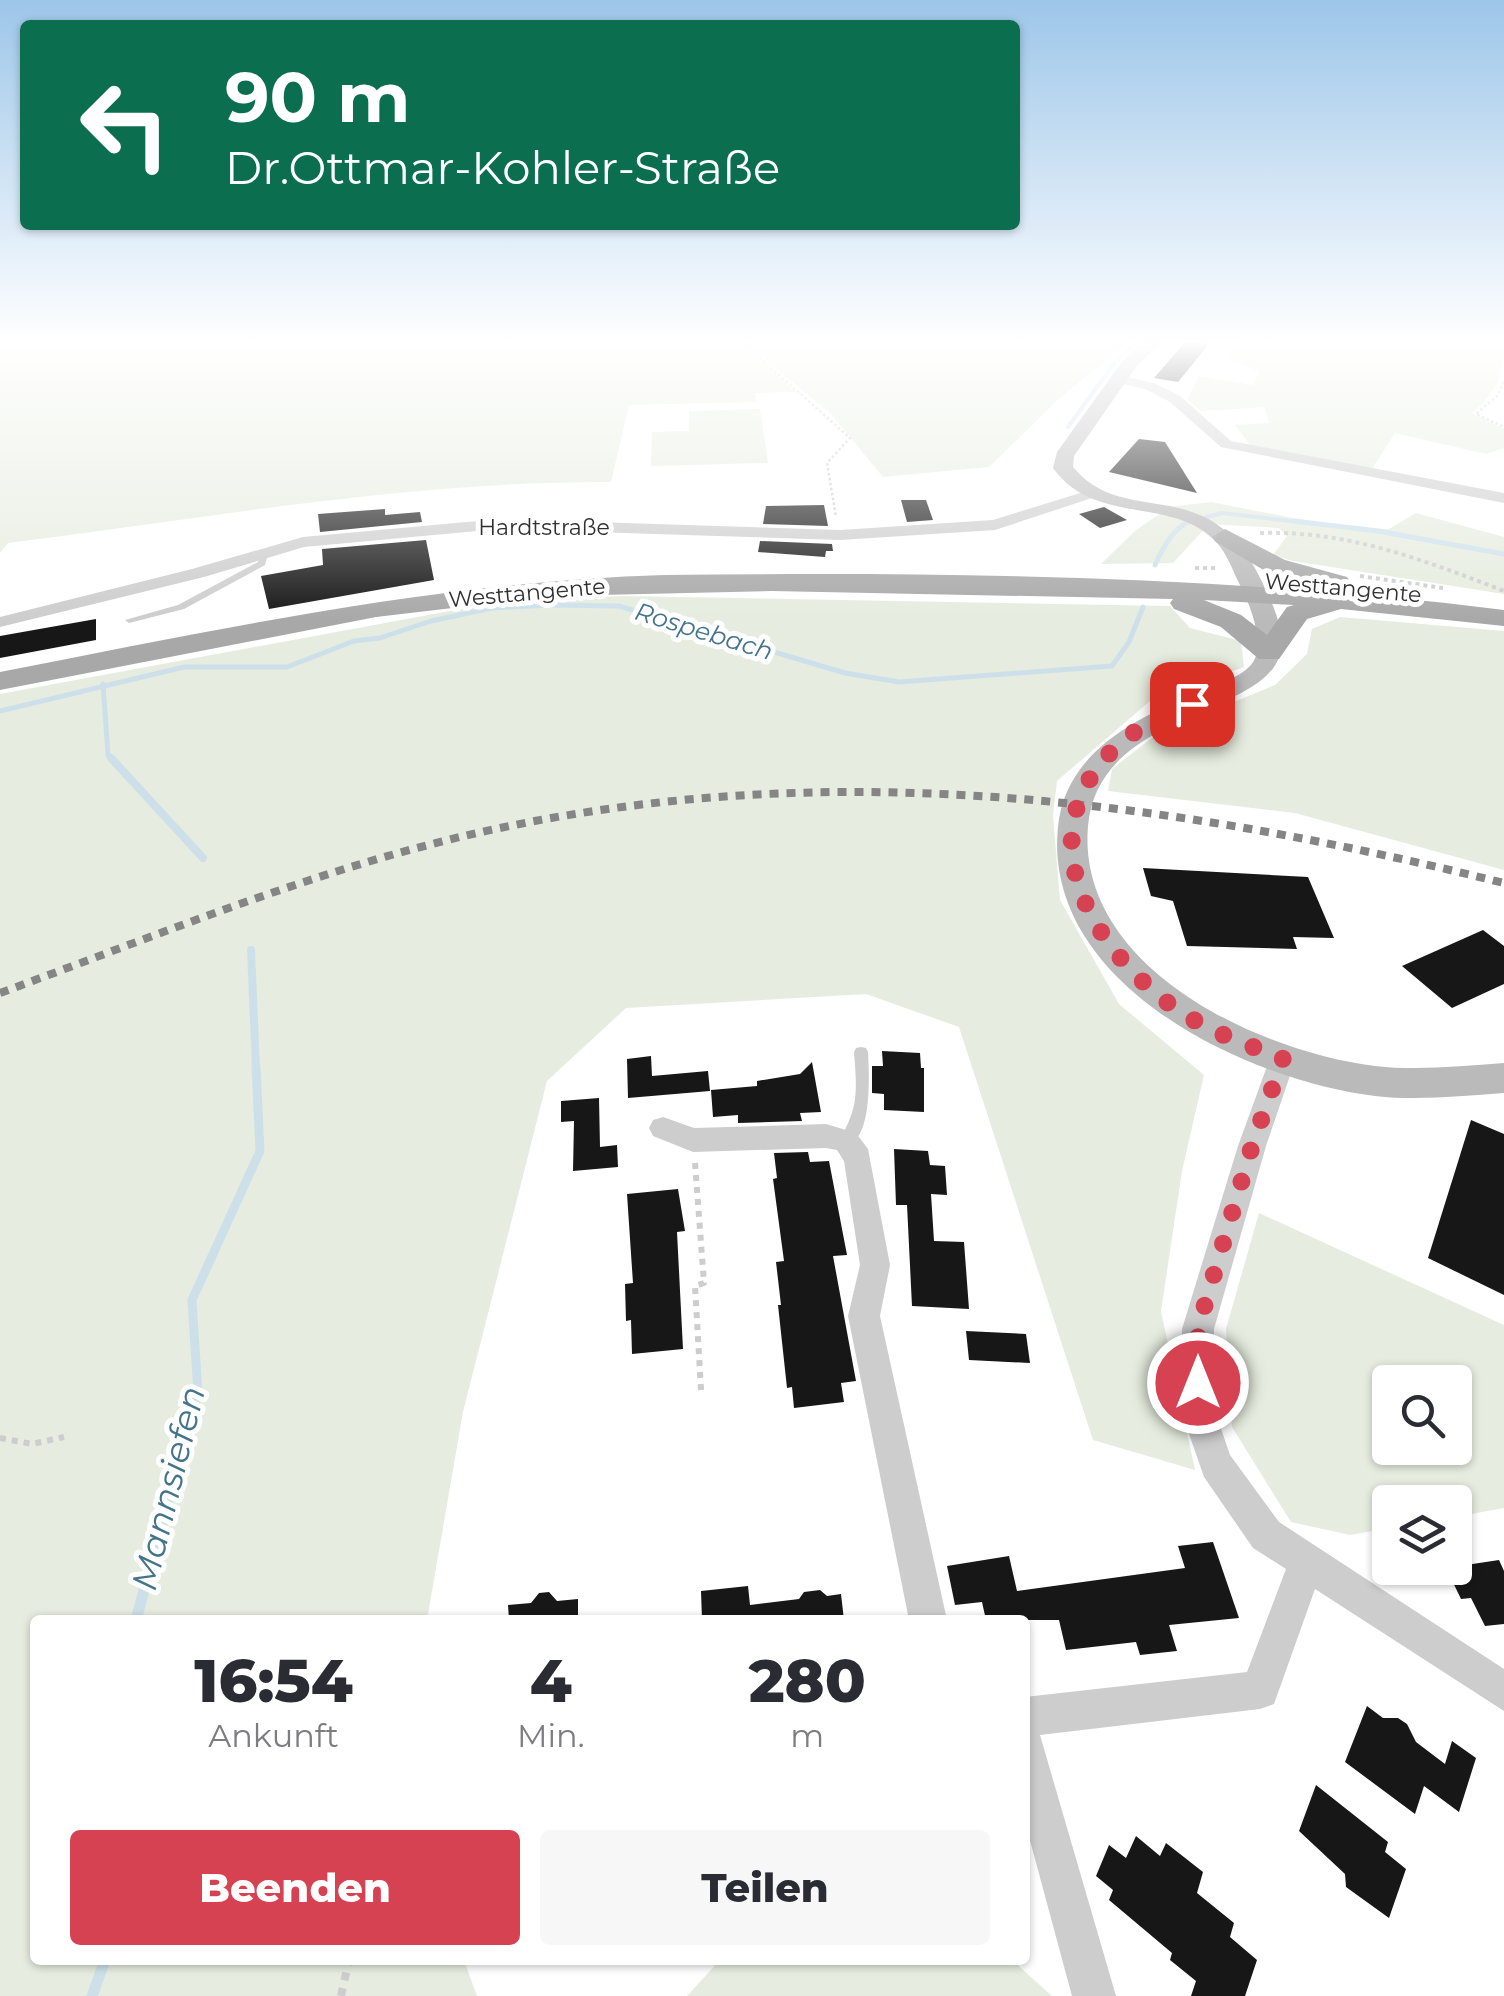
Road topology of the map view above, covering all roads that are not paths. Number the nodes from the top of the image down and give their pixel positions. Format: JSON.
{"nodes":[{"id":1,"x":1079,"y":434,"type":"edge"},
{"id":2,"x":1215,"y":434,"type":"edge"},
{"id":3,"x":1093,"y":493,"type":"junction"},
{"id":4,"x":1504,"y":498,"type":"edge"},
{"id":5,"x":1223,"y":535,"type":"junction"},
{"id":6,"x":265,"y":551,"type":"junction"},
{"id":7,"x":1346,"y":586,"type":"junction"},
{"id":8,"x":1122,"y":588,"type":"junction"},
{"id":9,"x":1251,"y":588,"type":"junction"},
{"id":10,"x":1495,"y":601,"type":"edge"},
{"id":11,"x":1504,"y":618,"type":"edge"},
{"id":12,"x":129,"y":620,"type":"dead end"},
{"id":13,"x":0,"y":622,"type":"edge"},
{"id":14,"x":1270,"y":653,"type":"junction"},
{"id":15,"x":0,"y":681,"type":"edge"},
{"id":16,"x":861,"y":1052,"type":"dead end"},
{"id":17,"x":1283,"y":1058,"type":"junction"},
{"id":18,"x":1504,"y":1078,"type":"edge"},
{"id":19,"x":663,"y":1128,"type":"dead end"},
{"id":20,"x":846,"y":1141,"type":"junction"},
{"id":21,"x":1306,"y":1564,"type":"junction"},
{"id":22,"x":927,"y":1615,"type":"edge"},
{"id":23,"x":1504,"y":1692,"type":"edge"},
{"id":24,"x":1030,"y":1716,"type":"edge"},
{"id":25,"x":1030,"y":1765,"type":"edge"},
{"id":26,"x":1094,"y":1996,"type":"edge"}],
"edges":[{"from":1,"to":3,"type":"street"},
{"from":2,"to":4,"type":"street"},
{"from":3,"to":5,"type":"street"},
{"from":3,"to":6,"type":"street","name":"Hardtstraße"},
{"from":5,"to":7,"type":"main road"},
{"from":5,"to":9,"type":"street"},
{"from":6,"to":12,"type":"lane"},
{"from":6,"to":13,"type":"street","name":"Hardtstraße"},
{"from":7,"to":9,"type":"main road","name":"Westtangente"},
{"from":7,"to":10,"type":"main road","name":"Westtangente"},
{"from":7,"to":11,"type":"main road","name":"Westtangente"},
{"from":7,"to":14,"type":"main road"},
{"from":8,"to":9,"type":"main road","name":"Westtangente"},
{"from":8,"to":14,"type":"main road"},
{"from":8,"to":15,"type":"main road","name":"Westtangente"},
{"from":9,"to":14,"type":"street"},
{"from":14,"to":17,"type":"street"},
{"from":16,"to":20,"type":"lane"},
{"from":17,"to":18,"type":"street"},
{"from":17,"to":21,"type":"street"},
{"from":19,"to":20,"type":"street"},
{"from":20,"to":22,"type":"street"},
{"from":21,"to":23,"type":"street"},
{"from":21,"to":24,"type":"street"},
{"from":25,"to":26,"type":"street"}]}
